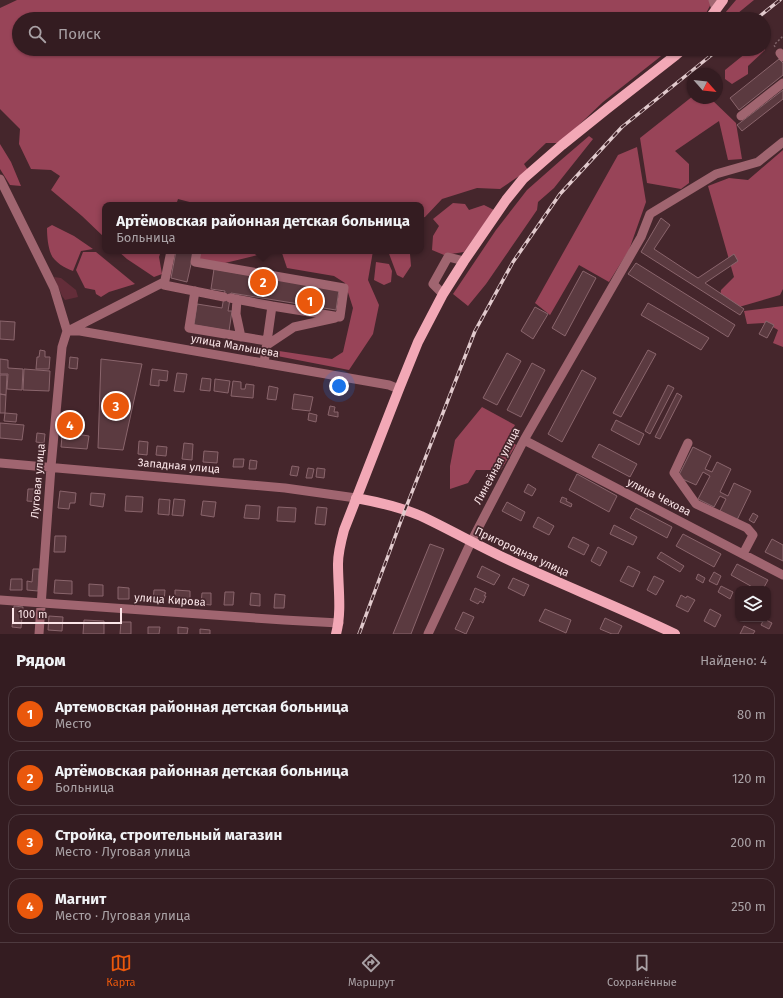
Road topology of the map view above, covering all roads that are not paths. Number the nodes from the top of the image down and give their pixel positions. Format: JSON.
{"nodes":[{"id":1,"x":723,"y":0,"type":"edge"},
{"id":2,"x":714,"y":4,"type":"edge"},
{"id":3,"x":675,"y":56,"type":"edge"},
{"id":4,"x":783,"y":82,"type":"edge"},
{"id":5,"x":741,"y":116,"type":"dead end"},
{"id":6,"x":783,"y":142,"type":"edge"},
{"id":7,"x":0,"y":179,"type":"edge"},
{"id":8,"x":170,"y":254,"type":"edge"},
{"id":9,"x":196,"y":254,"type":"edge"},
{"id":10,"x":464,"y":261,"type":"junction"},
{"id":11,"x":164,"y":282,"type":"junction"},
{"id":12,"x":195,"y":291,"type":"junction"},
{"id":13,"x":443,"y":294,"type":"junction"},
{"id":14,"x":230,"y":298,"type":"junction"},
{"id":15,"x":272,"y":306,"type":"junction"},
{"id":16,"x":340,"y":317,"type":"junction"},
{"id":17,"x":67,"y":332,"type":"junction"},
{"id":18,"x":242,"y":337,"type":"junction"},
{"id":19,"x":267,"y":343,"type":"junction"},
{"id":20,"x":264,"y":363,"type":"junction"},
{"id":21,"x":399,"y":389,"type":"junction"},
{"id":22,"x":524,"y":440,"type":"junction"},
{"id":23,"x":688,"y":443,"type":"dead end"},
{"id":24,"x":0,"y":463,"type":"edge"},
{"id":25,"x":51,"y":467,"type":"junction"},
{"id":26,"x":356,"y":498,"type":"junction"},
{"id":27,"x":471,"y":542,"type":"junction"},
{"id":28,"x":743,"y":554,"type":"junction"},
{"id":29,"x":783,"y":575,"type":"edge"},
{"id":30,"x":0,"y":600,"type":"edge"},
{"id":31,"x":41,"y":603,"type":"junction"},
{"id":32,"x":339,"y":623,"type":"junction"},
{"id":33,"x":668,"y":633,"type":"edge"},
{"id":34,"x":39,"y":634,"type":"edge"},
{"id":35,"x":336,"y":634,"type":"edge"},
{"id":36,"x":428,"y":634,"type":"edge"}],
"edges":[{"from":1,"to":2,"type":"main road"},
{"from":3,"to":10,"type":"main road"},
{"from":4,"to":5,"type":"street"},
{"from":6,"to":22,"type":"street","name":"Линейная улица"},
{"from":7,"to":17,"type":"street"},
{"from":8,"to":11,"type":"street"},
{"from":9,"to":16,"type":"street"},
{"from":10,"to":13,"type":"main road"},
{"from":10,"to":13,"type":"street"},
{"from":11,"to":12,"type":"street"},
{"from":11,"to":17,"type":"street"},
{"from":12,"to":14,"type":"street"},
{"from":12,"to":18,"type":"street"},
{"from":13,"to":21,"type":"main road"},
{"from":14,"to":15,"type":"street"},
{"from":14,"to":18,"type":"street"},
{"from":15,"to":16,"type":"street"},
{"from":15,"to":19,"type":"street"},
{"from":16,"to":19,"type":"street"},
{"from":17,"to":20,"type":"street","name":"улица Малышева"},
{"from":17,"to":25,"type":"street","name":"Луговая улица"},
{"from":18,"to":19,"type":"street"},
{"from":19,"to":20,"type":"street"},
{"from":20,"to":21,"type":"street","name":"улица Малышева"},
{"from":21,"to":26,"type":"main road"},
{"from":22,"to":27,"type":"street","name":"Линейная улица"},
{"from":22,"to":28,"type":"street","name":"улица Чехова"},
{"from":23,"to":28,"type":"street"},
{"from":24,"to":25,"type":"street","name":"Западная улица"},
{"from":25,"to":26,"type":"street","name":"Западная улица"},
{"from":25,"to":31,"type":"street","name":"Луговая улица"},
{"from":26,"to":27,"type":"main road","name":"Пригородная улица"},
{"from":26,"to":32,"type":"main road"},
{"from":27,"to":33,"type":"main road","name":"Пригородная улица"},
{"from":27,"to":36,"type":"street","name":"Линейная улица"},
{"from":28,"to":29,"type":"street","name":"улица Чехова"},
{"from":30,"to":31,"type":"street","name":"улица Кирова"},
{"from":31,"to":32,"type":"street","name":"улица Кирова"},
{"from":31,"to":34,"type":"street","name":"Луговая улица"},
{"from":32,"to":35,"type":"main road"}]}
